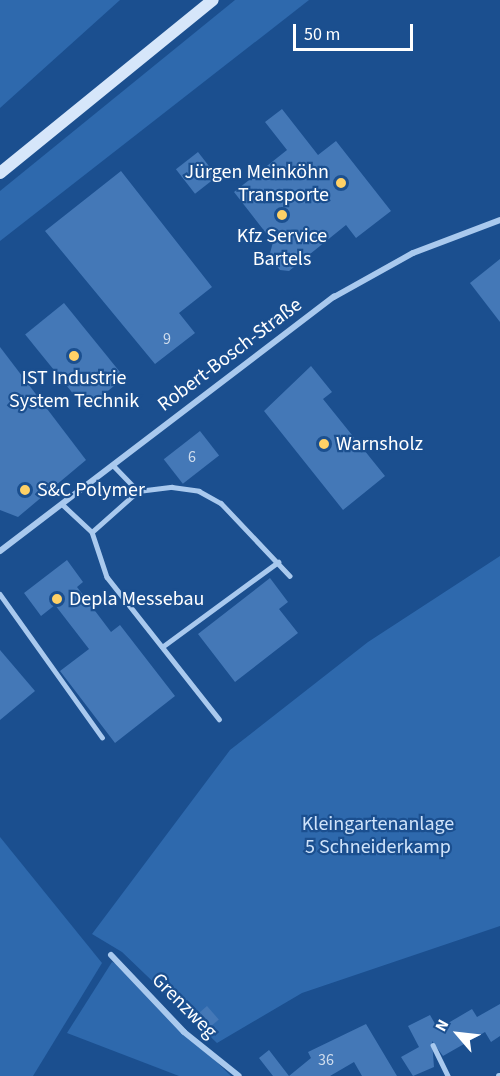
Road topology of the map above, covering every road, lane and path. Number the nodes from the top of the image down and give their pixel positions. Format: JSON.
{"nodes":[{"id":1,"x":213,"y":0,"type":"edge"},
{"id":2,"x":0,"y":173,"type":"edge"},
{"id":3,"x":500,"y":220,"type":"edge"},
{"id":4,"x":113,"y":465,"type":"junction"},
{"id":5,"x":138,"y":491,"type":"junction"},
{"id":6,"x":62,"y":504,"type":"junction"},
{"id":7,"x":92,"y":532,"type":"junction"},
{"id":8,"x":0,"y":551,"type":"edge"},
{"id":9,"x":278,"y":562,"type":"junction"},
{"id":10,"x":290,"y":576,"type":"dead end"},
{"id":11,"x":0,"y":594,"type":"edge"},
{"id":12,"x":162,"y":647,"type":"junction"},
{"id":13,"x":219,"y":719,"type":"dead end"},
{"id":14,"x":102,"y":737,"type":"dead end"},
{"id":15,"x":111,"y":955,"type":"dead end"},
{"id":16,"x":433,"y":1045,"type":"dead end"},
{"id":17,"x":239,"y":1076,"type":"edge"},
{"id":18,"x":448,"y":1076,"type":"edge"}],
"edges":[{"from":1,"to":2,"type":"main road"},
{"from":3,"to":4,"type":"street","name":"Robert-Bosch-Straße"},
{"from":4,"to":5,"type":"lane"},
{"from":4,"to":6,"type":"street","name":"Robert-Bosch-Straße"},
{"from":5,"to":7,"type":"lane"},
{"from":5,"to":9,"type":"lane"},
{"from":6,"to":7,"type":"lane"},
{"from":6,"to":8,"type":"street","name":"Robert-Bosch-Straße"},
{"from":7,"to":12,"type":"lane"},
{"from":9,"to":10,"type":"lane"},
{"from":9,"to":12,"type":"lane"},
{"from":11,"to":14,"type":"lane"},
{"from":12,"to":13,"type":"lane"},
{"from":15,"to":17,"type":"street","name":"Grenzweg"},
{"from":16,"to":18,"type":"lane"}]}
